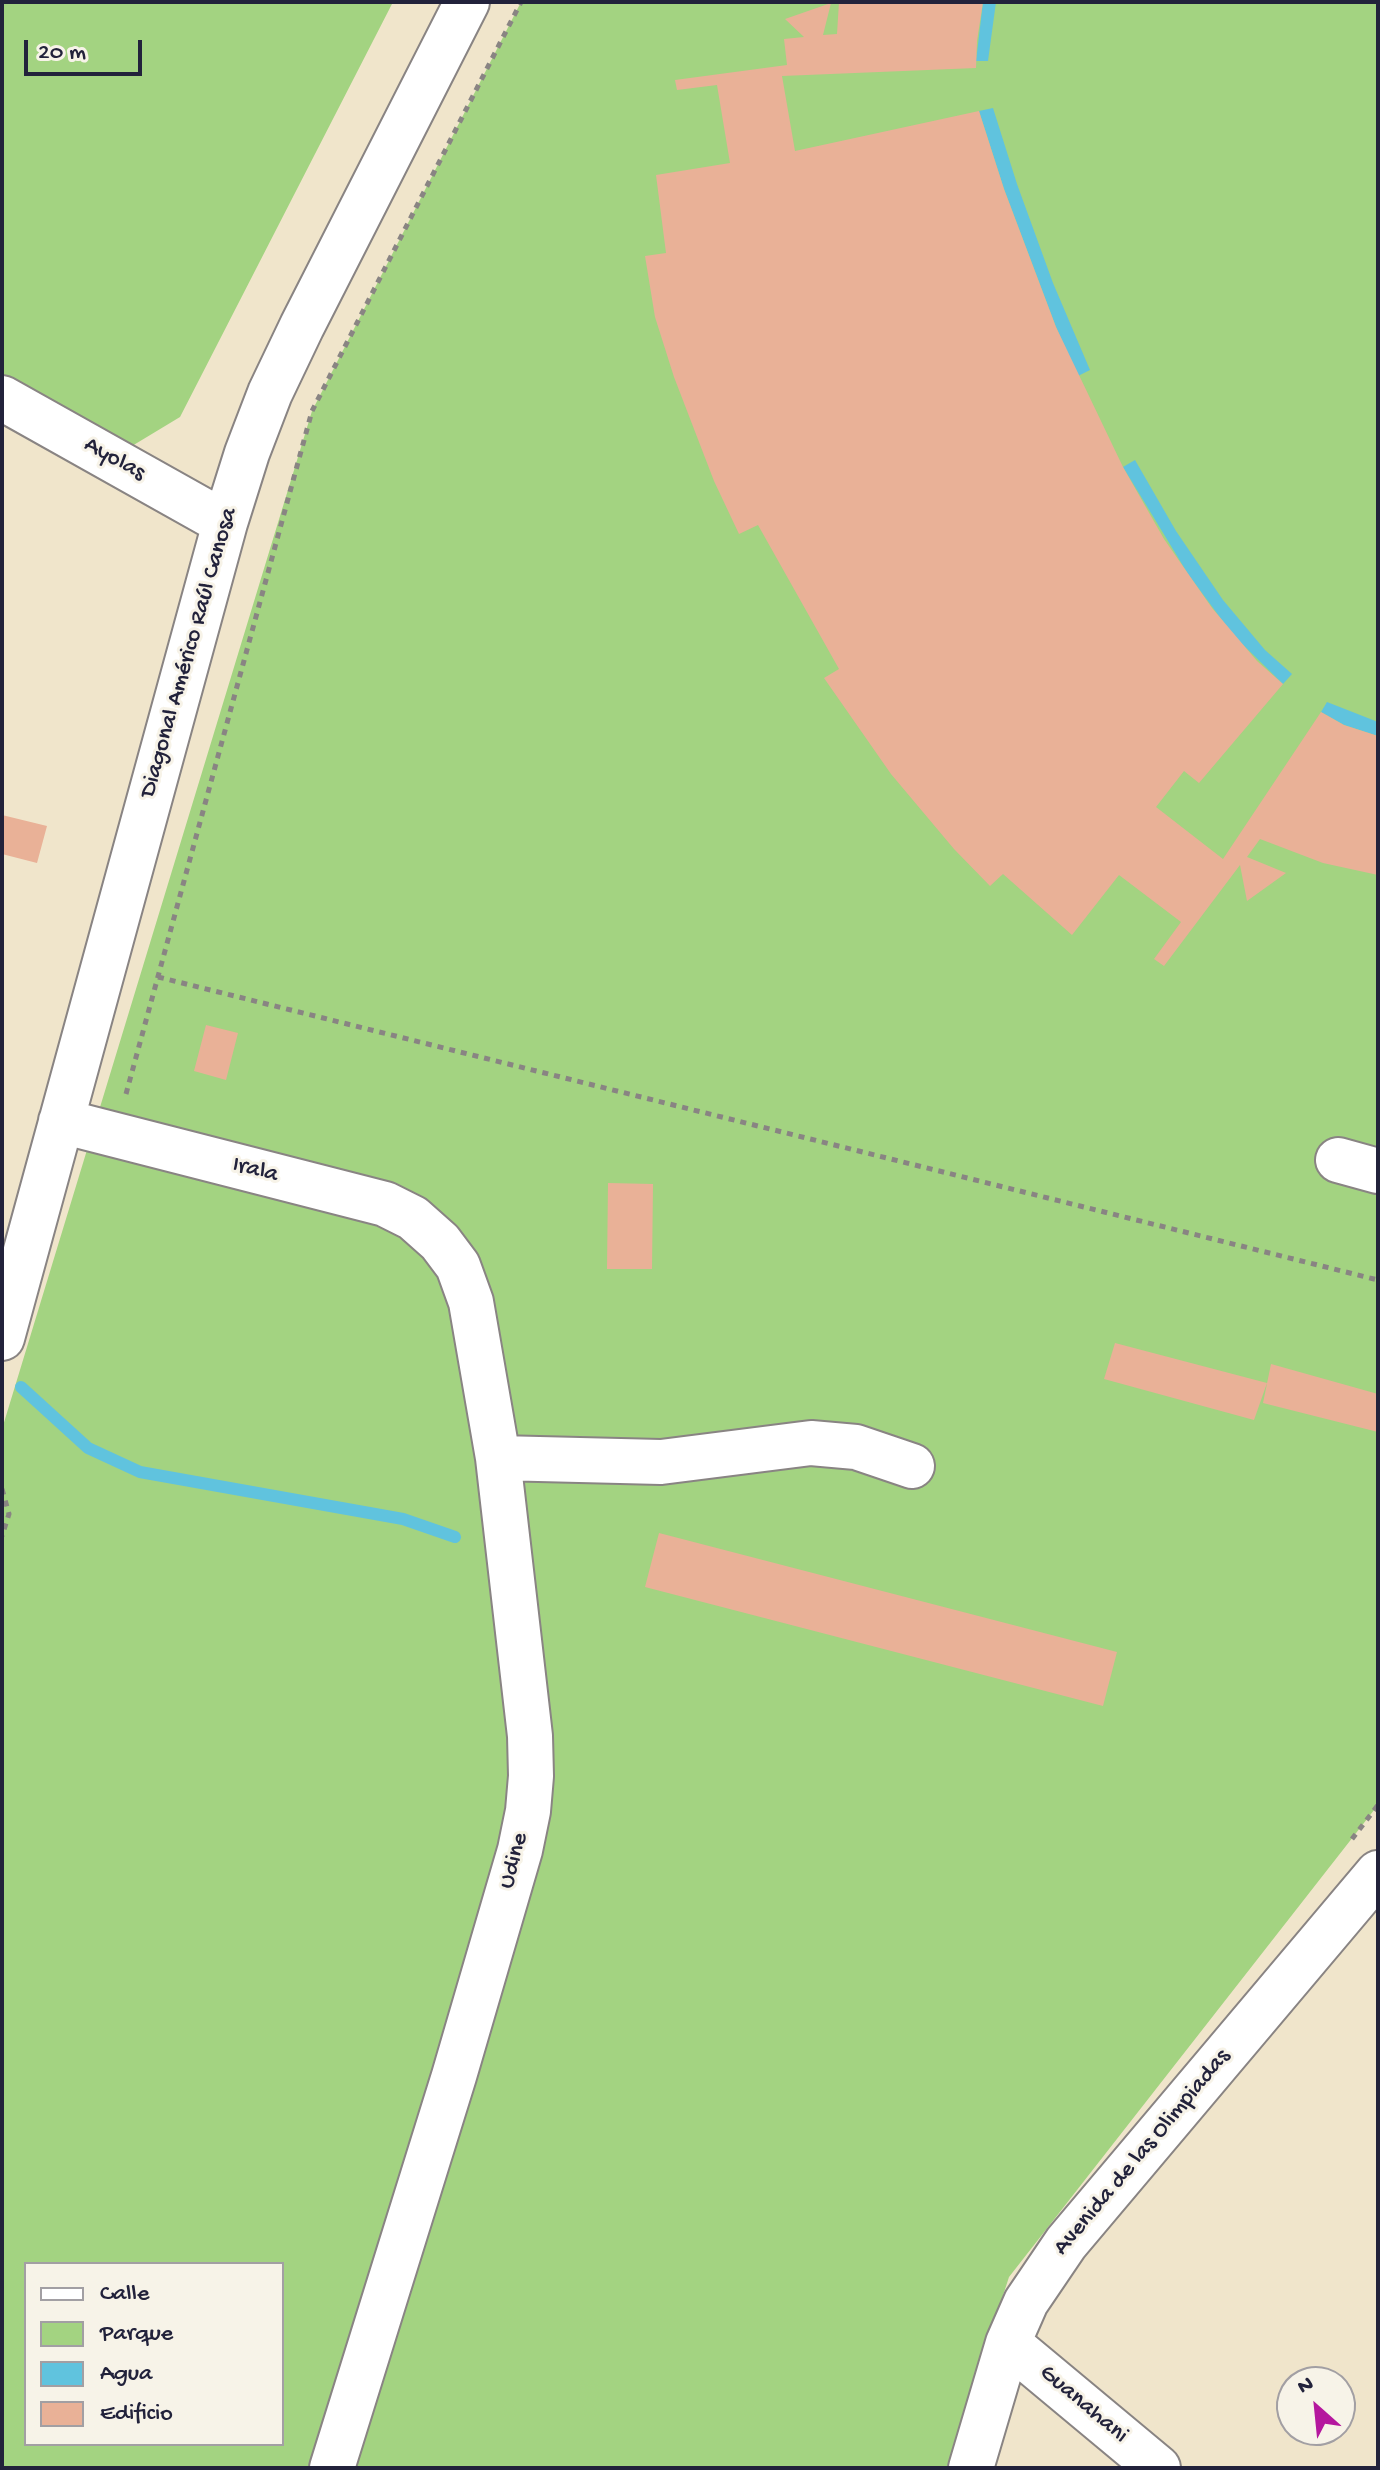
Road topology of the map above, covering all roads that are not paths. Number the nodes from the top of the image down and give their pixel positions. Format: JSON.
{"nodes":[{"id":1,"x":467,"y":2,"type":"edge"},
{"id":2,"x":2,"y":398,"type":"edge"},
{"id":3,"x":225,"y":523,"type":"junction"},
{"id":4,"x":61,"y":1121,"type":"junction"},
{"id":5,"x":440,"y":1242,"type":"joint"},
{"id":6,"x":5,"y":1328,"type":"edge"},
{"id":7,"x":498,"y":1458,"type":"junction"},
{"id":8,"x":912,"y":1466,"type":"dead end"},
{"id":9,"x":1378,"y":1873,"type":"edge"},
{"id":10,"x":1008,"y":2343,"type":"junction"},
{"id":11,"x":332,"y":2468,"type":"edge"},
{"id":12,"x":971,"y":2468,"type":"edge"},
{"id":13,"x":1158,"y":2468,"type":"edge"}],
"edges":[{"from":1,"to":3,"type":"street","name":"Diagonal Américo Raúl Canosa"},
{"from":2,"to":3,"type":"street","name":"Ayolas"},
{"from":3,"to":4,"type":"street","name":"Diagonal Américo Raúl Canosa"},
{"from":4,"to":5,"type":"street","name":"Irala"},
{"from":4,"to":6,"type":"street","name":"Diagonal Américo Raúl Canosa"},
{"from":5,"to":7,"type":"street","name":"Udine"},
{"from":7,"to":8,"type":"street"},
{"from":7,"to":11,"type":"street","name":"Udine"},
{"from":9,"to":10,"type":"street","name":"Avenida de las Olimpiadas"},
{"from":10,"to":12,"type":"street","name":"Avenida de las Olimpiadas"},
{"from":10,"to":13,"type":"street","name":"Guanahani"}]}
